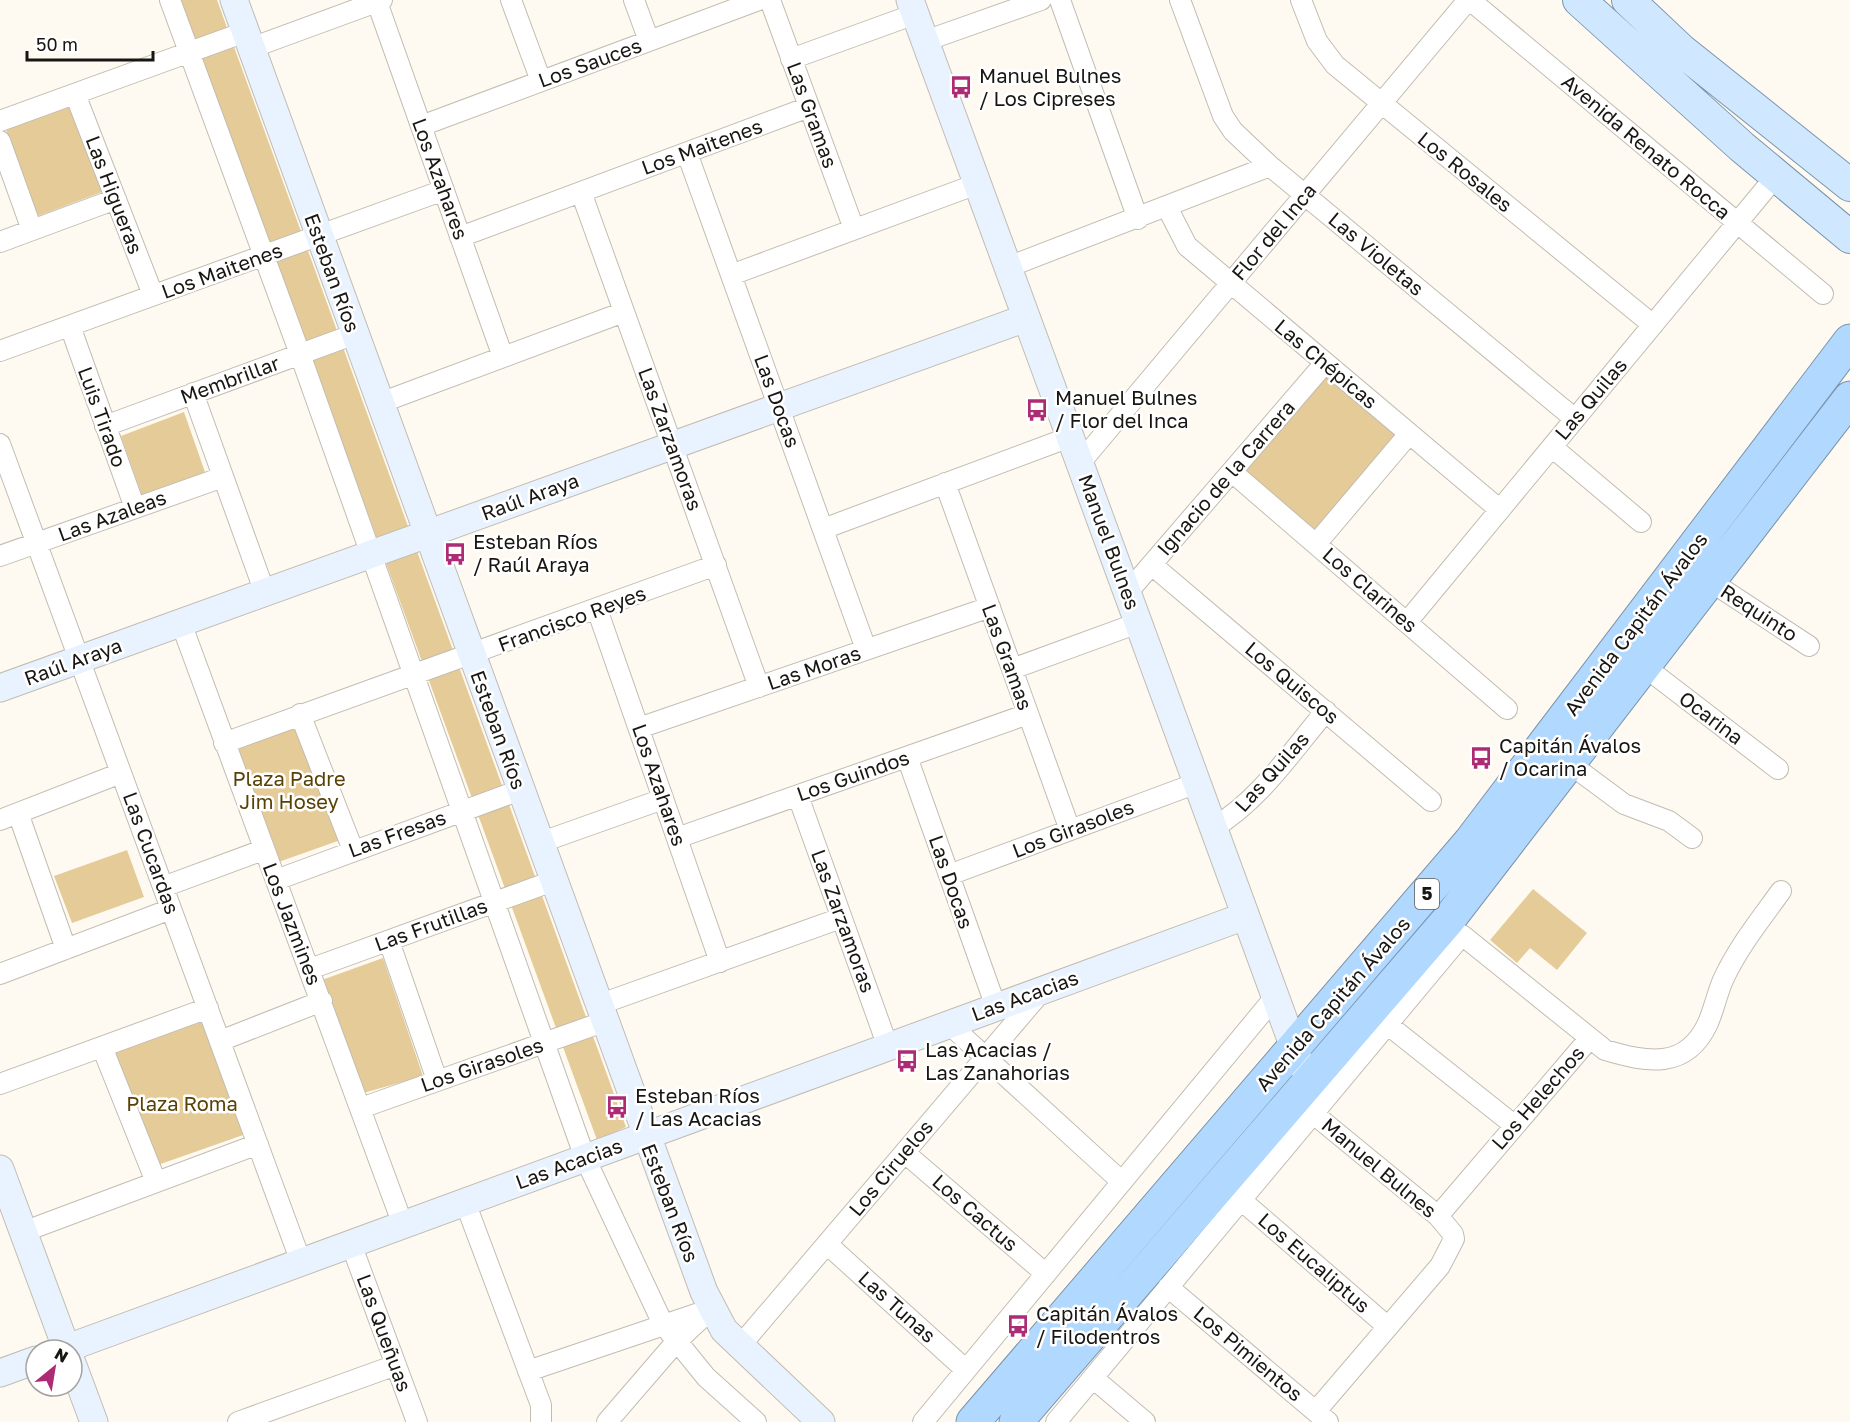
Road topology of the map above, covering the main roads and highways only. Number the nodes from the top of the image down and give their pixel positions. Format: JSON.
{"nodes":[{"id":1,"x":1579,"y":0,"type":"edge"},
{"id":2,"x":1628,"y":0,"type":"edge"},
{"id":3,"x":1766,"y":119,"type":"junction"},
{"id":4,"x":1742,"y":147,"type":"junction"},
{"id":5,"x":1850,"y":185,"type":"edge"},
{"id":6,"x":1850,"y":237,"type":"edge"},
{"id":7,"x":1850,"y":341,"type":"edge"},
{"id":8,"x":1850,"y":398,"type":"edge"},
{"id":9,"x":973,"y":1422,"type":"edge"},
{"id":10,"x":1016,"y":1422,"type":"edge"}],
"edges":[{"from":1,"to":4,"type":"main road"},
{"from":2,"to":3,"type":"main road"},
{"from":3,"to":4,"type":"main road"},
{"from":3,"to":5,"type":"main road"},
{"from":4,"to":6,"type":"main road"},
{"from":7,"to":9,"type":"highway","name":"Avenida Capitán Ávalos","number":"5"},
{"from":8,"to":10,"type":"highway","name":"Avenida Capitán Ávalos","number":"5"}]}
